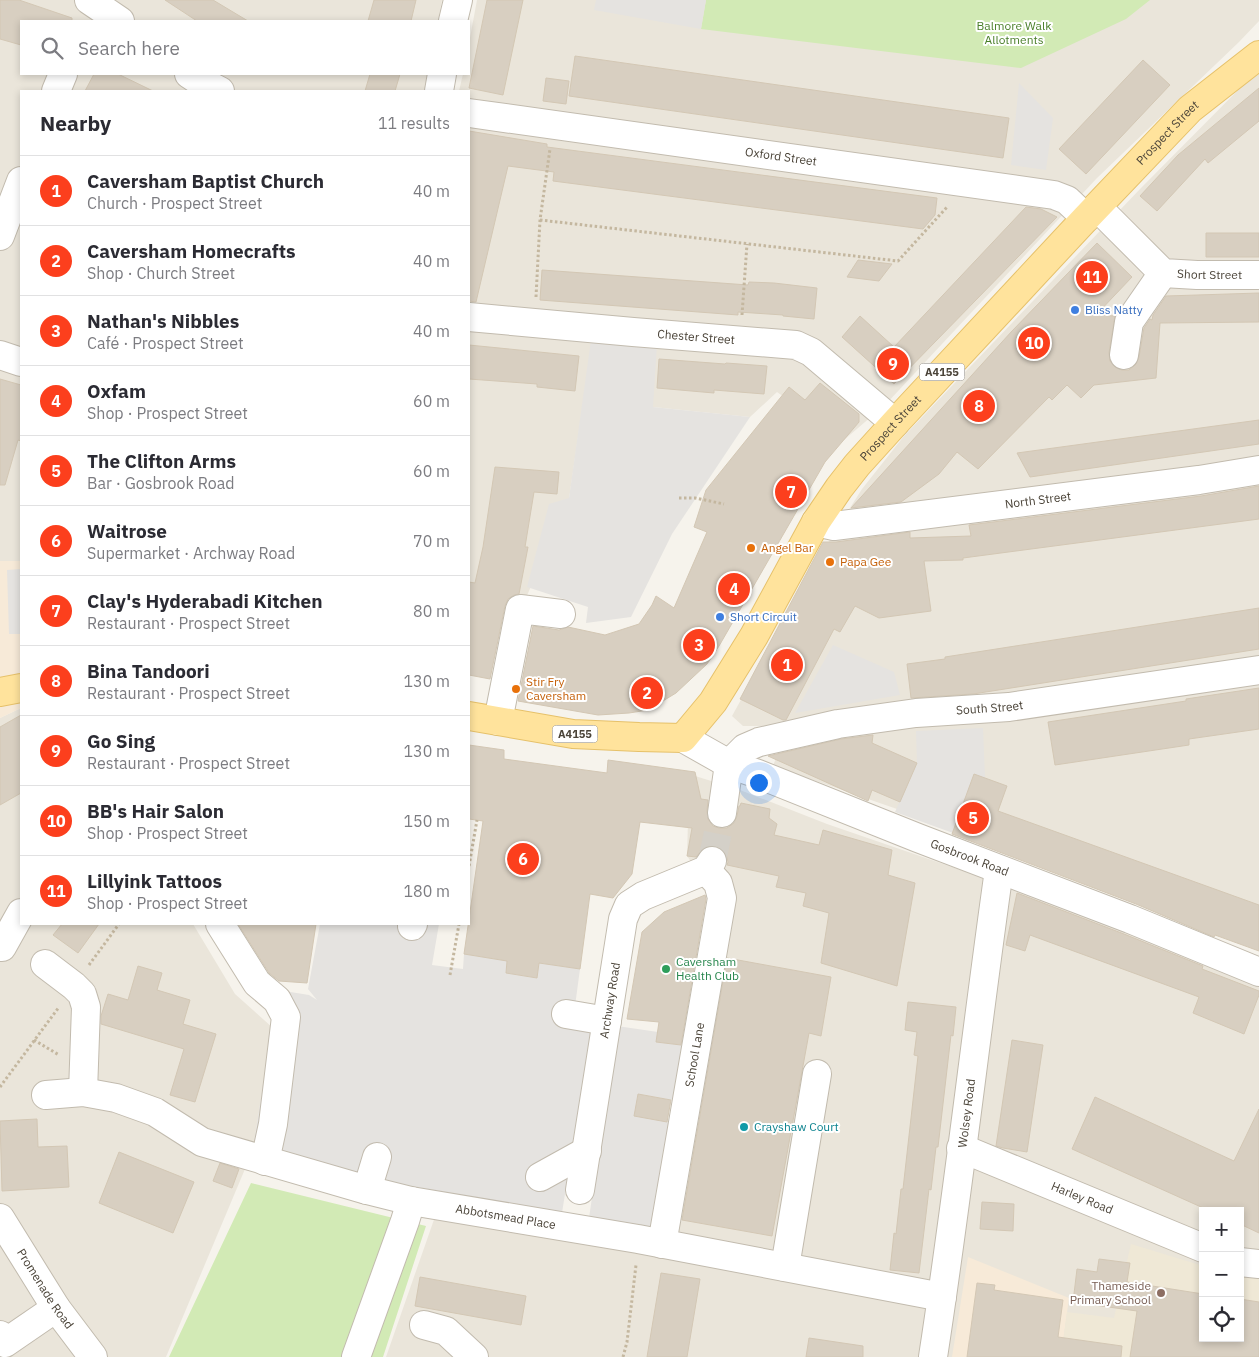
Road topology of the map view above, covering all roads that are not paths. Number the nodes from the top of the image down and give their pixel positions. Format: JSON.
{"nodes":[{"id":1,"x":458,"y":0,"type":"edge"},
{"id":2,"x":88,"y":7,"type":"edge"},
{"id":3,"x":118,"y":20,"type":"edge"},
{"id":4,"x":453,"y":20,"type":"edge"},
{"id":5,"x":1259,"y":55,"type":"edge"},
{"id":6,"x":63,"y":75,"type":"edge"},
{"id":7,"x":190,"y":75,"type":"edge"},
{"id":8,"x":442,"y":75,"type":"edge"},
{"id":9,"x":56,"y":90,"type":"edge"},
{"id":10,"x":218,"y":90,"type":"edge"},
{"id":11,"x":439,"y":90,"type":"edge"},
{"id":12,"x":470,"y":113,"type":"edge"},
{"id":13,"x":20,"y":184,"type":"edge"},
{"id":14,"x":1091,"y":212,"type":"junction"},
{"id":15,"x":0,"y":236,"type":"edge"},
{"id":16,"x":1163,"y":272,"type":"junction"},
{"id":17,"x":1259,"y":275,"type":"edge"},
{"id":18,"x":470,"y":317,"type":"edge"},
{"id":19,"x":0,"y":355,"type":"edge"},
{"id":20,"x":1124,"y":355,"type":"dead end"},
{"id":21,"x":20,"y":362,"type":"edge"},
{"id":22,"x":895,"y":423,"type":"junction"},
{"id":23,"x":1259,"y":470,"type":"edge"},
{"id":24,"x":816,"y":522,"type":"junction"},
{"id":25,"x":561,"y":614,"type":"dead end"},
{"id":26,"x":1259,"y":670,"type":"edge"},
{"id":27,"x":20,"y":688,"type":"edge"},
{"id":28,"x":0,"y":692,"type":"edge"},
{"id":29,"x":470,"y":716,"type":"edge"},
{"id":30,"x":498,"y":721,"type":"junction"},
{"id":31,"x":683,"y":738,"type":"junction"},
{"id":32,"x":729,"y":764,"type":"junction"},
{"id":33,"x":722,"y":813,"type":"tunnel mouth"},
{"id":34,"x":709,"y":866,"type":"joint"},
{"id":35,"x":999,"y":870,"type":"junction"},
{"id":36,"x":14,"y":914,"type":"edge"},
{"id":37,"x":221,"y":925,"type":"edge"},
{"id":38,"x":0,"y":947,"type":"edge"},
{"id":39,"x":45,"y":964,"type":"dead end"},
{"id":40,"x":1259,"y":972,"type":"edge"},
{"id":41,"x":566,"y":1014,"type":"dead end"},
{"id":42,"x":607,"y":1021,"type":"junction"},
{"id":43,"x":816,"y":1074,"type":"dead end"},
{"id":44,"x":83,"y":1092,"type":"junction"},
{"id":45,"x":46,"y":1095,"type":"dead end"},
{"id":46,"x":961,"y":1148,"type":"junction"},
{"id":47,"x":587,"y":1151,"type":"junction"},
{"id":48,"x":377,"y":1157,"type":"dead end"},
{"id":49,"x":265,"y":1161,"type":"junction"},
{"id":50,"x":540,"y":1177,"type":"dead end"},
{"id":51,"x":367,"y":1190,"type":"junction"},
{"id":52,"x":580,"y":1190,"type":"dead end"},
{"id":53,"x":410,"y":1200,"type":"junction"},
{"id":54,"x":0,"y":1218,"type":"edge"},
{"id":55,"x":650,"y":1242,"type":"junction"},
{"id":56,"x":1199,"y":1246,"type":"edge"},
{"id":57,"x":1244,"y":1262,"type":"edge"},
{"id":58,"x":1259,"y":1264,"type":"edge"},
{"id":59,"x":785,"y":1267,"type":"junction"},
{"id":60,"x":942,"y":1297,"type":"junction"},
{"id":61,"x":56,"y":1308,"type":"junction"},
{"id":62,"x":424,"y":1325,"type":"dead end"},
{"id":63,"x":6,"y":1345,"type":"edge"},
{"id":64,"x":93,"y":1357,"type":"edge"},
{"id":65,"x":356,"y":1357,"type":"edge"},
{"id":66,"x":474,"y":1357,"type":"edge"},
{"id":67,"x":934,"y":1357,"type":"edge"}],
"edges":[{"from":1,"to":4,"type":"street"},
{"from":2,"to":3,"type":"street"},
{"from":5,"to":14,"type":"main road","name":"Prospect Street","number":"A4155"},
{"from":6,"to":9,"type":"street"},
{"from":7,"to":10,"type":"street"},
{"from":8,"to":11,"type":"street"},
{"from":12,"to":14,"type":"street","name":"Oxford Street"},
{"from":13,"to":15,"type":"street"},
{"from":14,"to":16,"type":"street","name":"Short Street"},
{"from":14,"to":22,"type":"main road","name":"Prospect Street","number":"A4155"},
{"from":16,"to":17,"type":"street","name":"Short Street"},
{"from":16,"to":20,"type":"street"},
{"from":18,"to":22,"type":"street","name":"Chester Street"},
{"from":19,"to":21,"type":"street"},
{"from":22,"to":24,"type":"main road","name":"Prospect Street","number":"A4155"},
{"from":23,"to":24,"type":"street","name":"North Street"},
{"from":24,"to":31,"type":"main road","name":"Prospect Street","number":"A4155"},
{"from":25,"to":30,"type":"street"},
{"from":26,"to":32,"type":"street","name":"South Street"},
{"from":27,"to":28,"type":"main road"},
{"from":29,"to":30,"type":"main road","number":"A4155"},
{"from":30,"to":31,"type":"main road","number":"A4155"},
{"from":31,"to":32,"type":"street","name":"Gosbrook Road"},
{"from":32,"to":33,"type":"street"},
{"from":32,"to":35,"type":"street","name":"Gosbrook Road"},
{"from":34,"to":42,"type":"street","name":"Archway Road"},
{"from":34,"to":55,"type":"street","name":"School Lane"},
{"from":35,"to":40,"type":"street","name":"Gosbrook Road"},
{"from":35,"to":46,"type":"street","name":"Wolsey Road"},
{"from":36,"to":38,"type":"street"},
{"from":37,"to":49,"type":"street"},
{"from":39,"to":44,"type":"street"},
{"from":41,"to":42,"type":"street"},
{"from":42,"to":47,"type":"street","name":"Archway Road"},
{"from":43,"to":59,"type":"street"},
{"from":44,"to":45,"type":"street","name":"Abbotsmead Place"},
{"from":44,"to":49,"type":"street","name":"Abbotsmead Place"},
{"from":46,"to":56,"type":"street","name":"Harley Road"},
{"from":46,"to":60,"type":"street","name":"Wolsey Road"},
{"from":47,"to":50,"type":"street"},
{"from":47,"to":52,"type":"street","name":"Archway Road"},
{"from":48,"to":51,"type":"street"},
{"from":49,"to":51,"type":"street","name":"Abbotsmead Place"},
{"from":51,"to":53,"type":"street","name":"Abbotsmead Place"},
{"from":53,"to":55,"type":"street","name":"Abbotsmead Place"},
{"from":53,"to":65,"type":"street"},
{"from":54,"to":61,"type":"street","name":"Promenade Road"},
{"from":55,"to":59,"type":"street","name":"Abbotsmead Place"},
{"from":57,"to":58,"type":"street"},
{"from":59,"to":60,"type":"street","name":"Abbotsmead Place"},
{"from":60,"to":67,"type":"street","name":"Wolsey Road"},
{"from":61,"to":63,"type":"street"},
{"from":61,"to":64,"type":"street","name":"Promenade Road"},
{"from":62,"to":66,"type":"street"}]}
